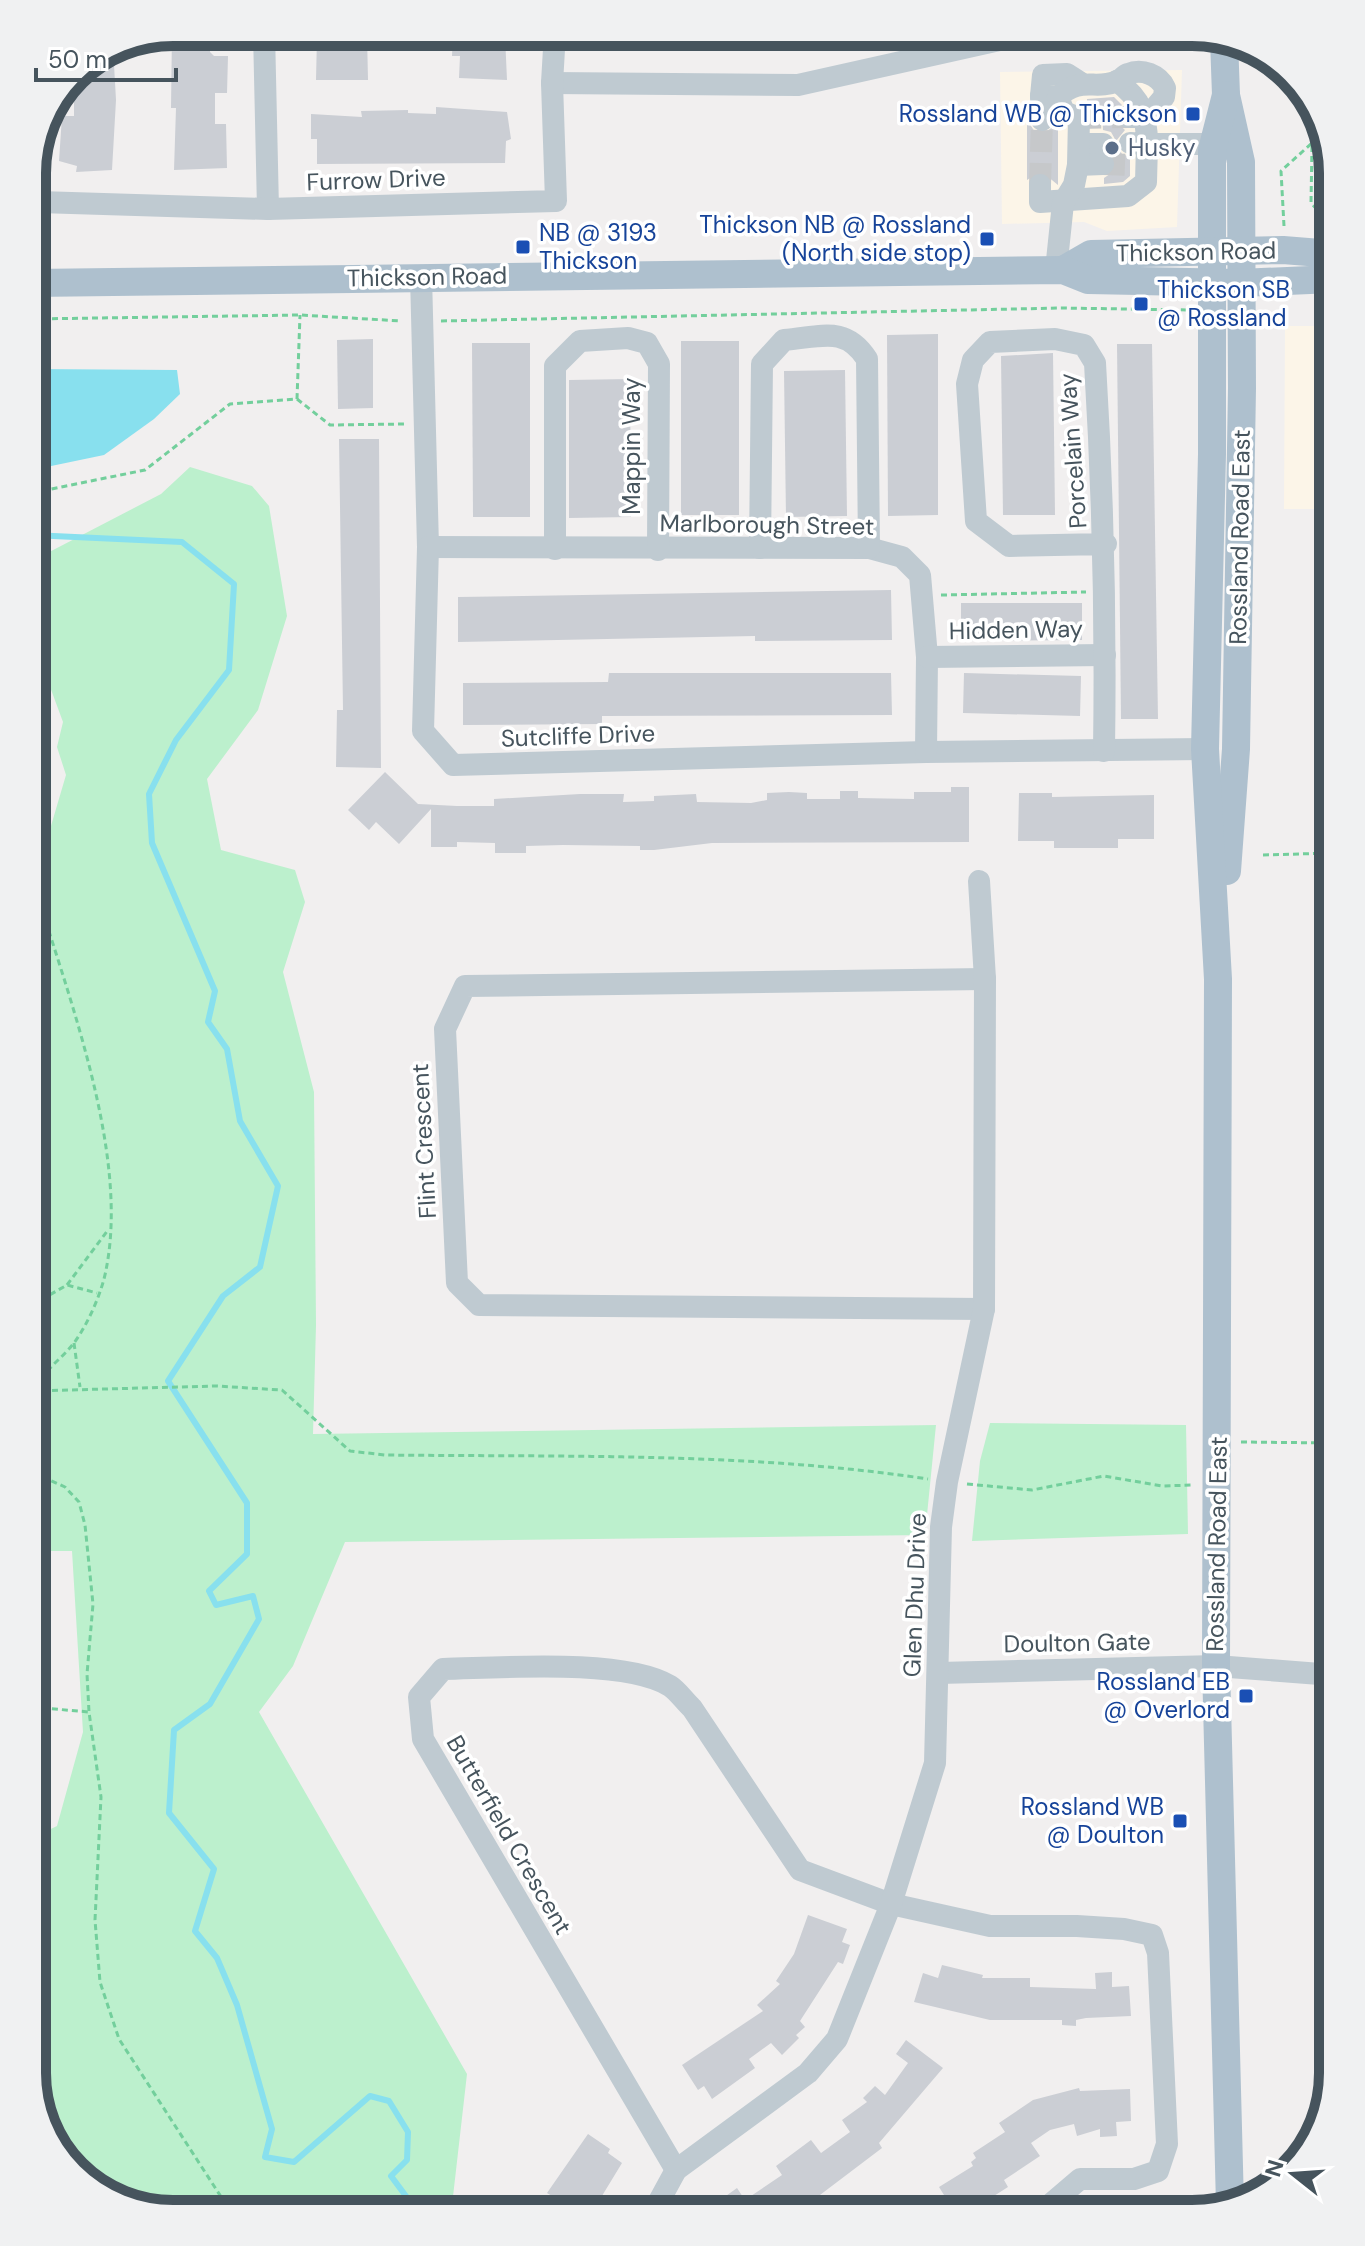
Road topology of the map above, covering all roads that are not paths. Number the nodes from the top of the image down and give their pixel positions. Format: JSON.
{"nodes":[{"id":1,"x":264,"y":46,"type":"edge"},
{"id":2,"x":554,"y":46,"type":"edge"},
{"id":3,"x":973,"y":46,"type":"edge"},
{"id":4,"x":1224,"y":50,"type":"edge"},
{"id":5,"x":1117,"y":81,"type":"junction"},
{"id":6,"x":552,"y":83,"type":"junction"},
{"id":7,"x":1226,"y":95,"type":"junction"},
{"id":8,"x":1050,"y":97,"type":"junction"},
{"id":9,"x":1138,"y":117,"type":"junction"},
{"id":10,"x":1042,"y":120,"type":"tunnel mouth"},
{"id":11,"x":1214,"y":144,"type":"junction"},
{"id":12,"x":1079,"y":154,"type":"junction"},
{"id":13,"x":1103,"y":154,"type":"tunnel mouth"},
{"id":14,"x":1138,"y":154,"type":"junction"},
{"id":15,"x":1040,"y":185,"type":"dead end"},
{"id":16,"x":46,"y":202,"type":"edge"},
{"id":17,"x":1063,"y":203,"type":"junction"},
{"id":18,"x":268,"y":209,"type":"junction"},
{"id":19,"x":1211,"y":251,"type":"junction"},
{"id":20,"x":1240,"y":251,"type":"junction"},
{"id":21,"x":1319,"y":254,"type":"edge"},
{"id":22,"x":1060,"y":270,"type":"junction"},
{"id":23,"x":421,"y":276,"type":"junction"},
{"id":24,"x":1319,"y":280,"type":"edge"},
{"id":25,"x":46,"y":283,"type":"edge"},
{"id":26,"x":1212,"y":283,"type":"junction"},
{"id":27,"x":1240,"y":283,"type":"junction"},
{"id":28,"x":1106,"y":544,"type":"junction"},
{"id":29,"x":428,"y":547,"type":"junction"},
{"id":30,"x":760,"y":548,"type":"junction"},
{"id":31,"x":869,"y":548,"type":"junction"},
{"id":32,"x":555,"y":549,"type":"junction"},
{"id":33,"x":658,"y":550,"type":"junction"},
{"id":34,"x":1105,"y":655,"type":"junction"},
{"id":35,"x":927,"y":657,"type":"junction"},
{"id":36,"x":1205,"y":749,"type":"junction"},
{"id":37,"x":1104,"y":751,"type":"junction"},
{"id":38,"x":926,"y":752,"type":"junction"},
{"id":39,"x":979,"y":881,"type":"dead end"},
{"id":40,"x":985,"y":979,"type":"junction"},
{"id":41,"x":1218,"y":979,"type":"junction"},
{"id":42,"x":984,"y":1309,"type":"junction"},
{"id":43,"x":1216,"y":1666,"type":"junction"},
{"id":44,"x":939,"y":1673,"type":"junction"},
{"id":45,"x":1319,"y":1674,"type":"edge"},
{"id":46,"x":891,"y":1904,"type":"junction"},
{"id":47,"x":676,"y":2170,"type":"junction"},
{"id":48,"x":1230,"y":2194,"type":"edge"},
{"id":49,"x":660,"y":2200,"type":"edge"},
{"id":50,"x":1055,"y":2200,"type":"edge"}],
"edges":[{"from":1,"to":18,"type":"street"},
{"from":2,"to":6,"type":"street","name":"Furrow Drive"},
{"from":3,"to":6,"type":"street"},
{"from":4,"to":7,"type":"main road","name":"Rossland Road East"},
{"from":5,"to":8,"type":"street"},
{"from":5,"to":9,"type":"street"},
{"from":5,"to":9,"type":"street"},
{"from":6,"to":18,"type":"street","name":"Furrow Drive"},
{"from":7,"to":11,"type":"main road","name":"Rossland Road East"},
{"from":7,"to":20,"type":"main road","name":"Rossland Road East"},
{"from":8,"to":10,"type":"street"},
{"from":8,"to":12,"type":"street"},
{"from":9,"to":14,"type":"street"},
{"from":11,"to":14,"type":"street"},
{"from":11,"to":19,"type":"main road","name":"Rossland Road East"},
{"from":12,"to":13,"type":"street"},
{"from":12,"to":17,"type":"street"},
{"from":14,"to":17,"type":"street"},
{"from":15,"to":17,"type":"street"},
{"from":16,"to":18,"type":"street","name":"Furrow Drive"},
{"from":17,"to":22,"type":"street"},
{"from":19,"to":20,"type":"main road","name":"Thickson Road"},
{"from":19,"to":22,"type":"main road","name":"Thickson Road"},
{"from":19,"to":26,"type":"main road","name":"Rossland Road East"},
{"from":20,"to":21,"type":"main road","name":"Thickson Road"},
{"from":20,"to":27,"type":"main road","name":"Rossland Road East"},
{"from":22,"to":23,"type":"main road","name":"Thickson Road"},
{"from":22,"to":26,"type":"main road","name":"Thickson Road"},
{"from":23,"to":25,"type":"main road","name":"Thickson Road"},
{"from":23,"to":29,"type":"street","name":"Sutcliffe Drive"},
{"from":24,"to":27,"type":"main road","name":"Thickson Road"},
{"from":26,"to":27,"type":"main road","name":"Thickson Road"},
{"from":26,"to":36,"type":"main road","name":"Rossland Road East"},
{"from":27,"to":41,"type":"main road","name":"Rossland Road East"},
{"from":28,"to":28,"type":"street","name":"Porcelain Way"},
{"from":28,"to":34,"type":"street","name":"Porcelain Way"},
{"from":29,"to":32,"type":"street","name":"Marlborough Street"},
{"from":29,"to":38,"type":"street","name":"Sutcliffe Drive"},
{"from":30,"to":31,"type":"street","name":"Marlborough Street"},
{"from":30,"to":31,"type":"street"},
{"from":30,"to":33,"type":"street","name":"Marlborough Street"},
{"from":31,"to":35,"type":"street","name":"Marlborough Street"},
{"from":32,"to":33,"type":"street","name":"Marlborough Street"},
{"from":32,"to":33,"type":"street","name":"Mappin Way"},
{"from":34,"to":35,"type":"street","name":"Hidden Way"},
{"from":34,"to":37,"type":"street","name":"Porcelain Way"},
{"from":35,"to":38,"type":"street","name":"Marlborough Street"},
{"from":36,"to":37,"type":"street","name":"Sutcliffe Drive"},
{"from":36,"to":41,"type":"main road","name":"Rossland Road East"},
{"from":37,"to":38,"type":"street","name":"Sutcliffe Drive"},
{"from":39,"to":40,"type":"street","name":"Glen Dhu Drive"},
{"from":40,"to":42,"type":"street","name":"Glen Dhu Drive"},
{"from":40,"to":42,"type":"street","name":"Flint Crescent"},
{"from":41,"to":43,"type":"main road","name":"Rossland Road East"},
{"from":42,"to":44,"type":"street","name":"Glen Dhu Drive"},
{"from":43,"to":44,"type":"street","name":"Doulton Gate"},
{"from":43,"to":45,"type":"street","name":"Doulton Gate"},
{"from":43,"to":48,"type":"main road","name":"Rossland Road East"},
{"from":44,"to":46,"type":"street","name":"Glen Dhu Drive"},
{"from":46,"to":47,"type":"street","name":"Glen Dhu Drive"},
{"from":46,"to":47,"type":"street","name":"Butterfield Crescent"},
{"from":46,"to":50,"type":"street"},
{"from":47,"to":49,"type":"street","name":"Glen Dhu Drive"}]}
